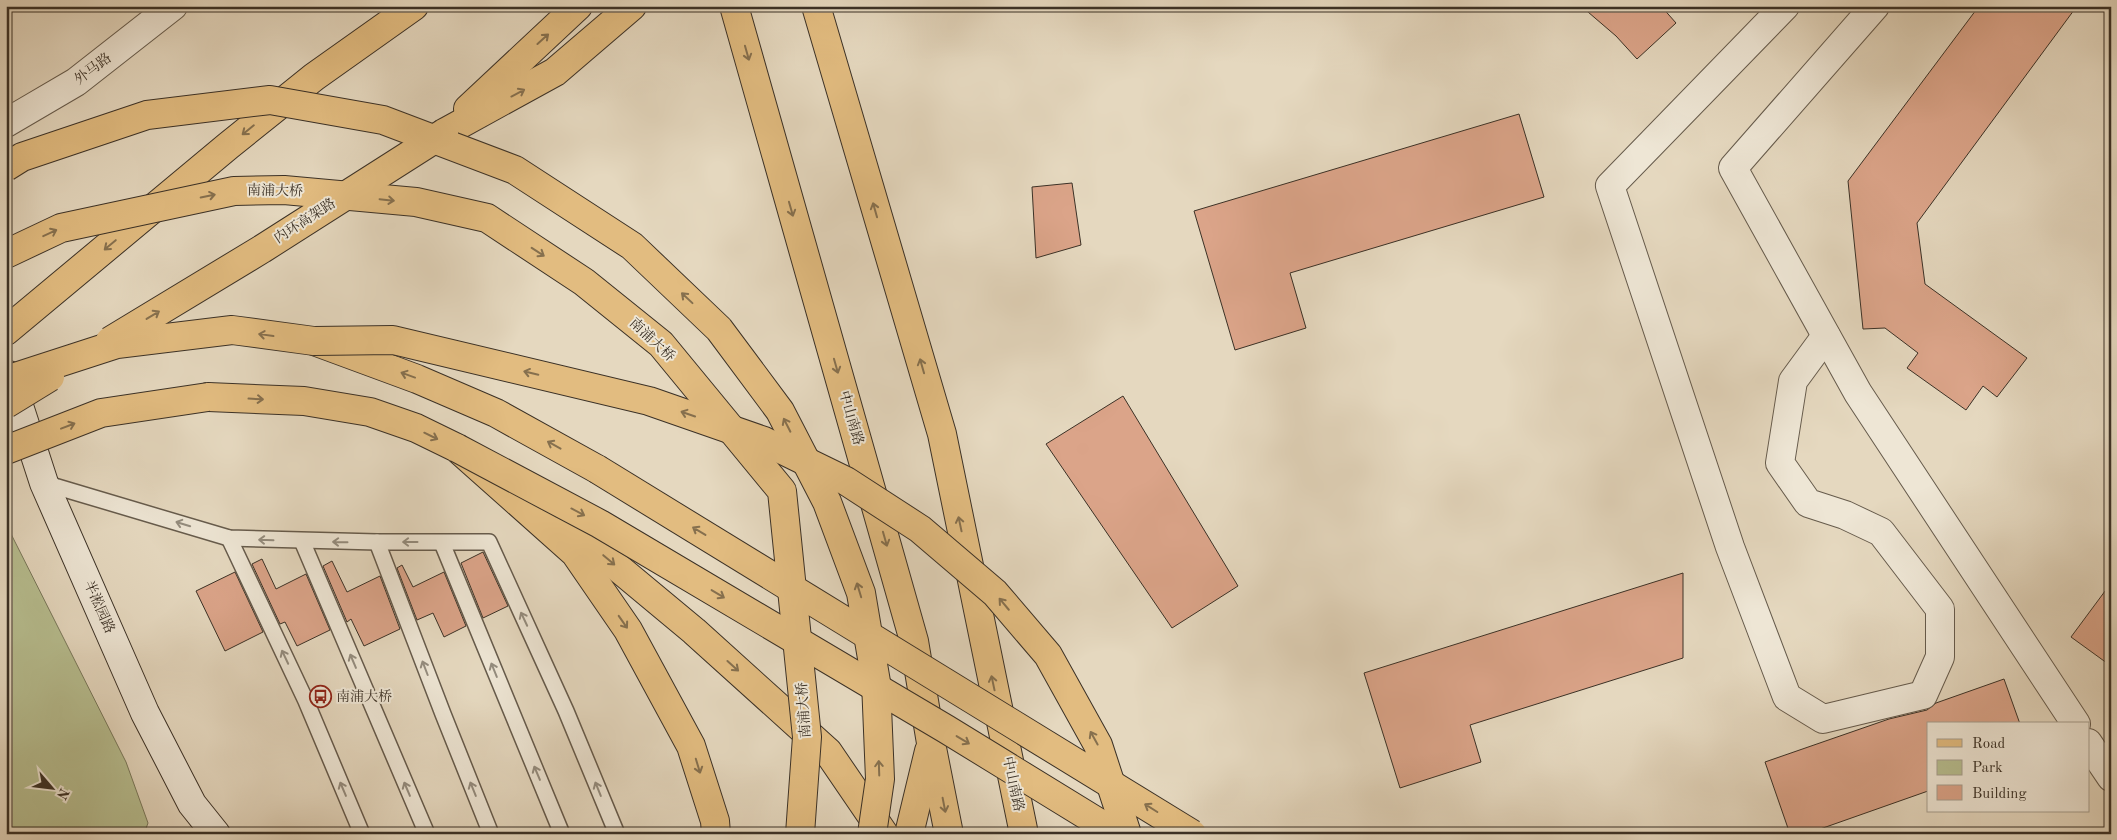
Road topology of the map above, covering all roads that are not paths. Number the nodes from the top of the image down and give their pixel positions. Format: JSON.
{"nodes":[{"id":1,"x":174,"y":6,"type":"edge"},
{"id":2,"x":385,"y":6,"type":"edge"},
{"id":3,"x":414,"y":6,"type":"edge"},
{"id":4,"x":578,"y":6,"type":"edge"},
{"id":5,"x":632,"y":6,"type":"edge"},
{"id":6,"x":734,"y":6,"type":"edge"},
{"id":7,"x":816,"y":6,"type":"edge"},
{"id":8,"x":823,"y":6,"type":"edge"},
{"id":9,"x":1785,"y":6,"type":"edge"},
{"id":10,"x":1875,"y":6,"type":"edge"},
{"id":11,"x":824,"y":37,"type":"junction"},
{"id":12,"x":314,"y":77,"type":"junction"},
{"id":13,"x":6,"y":123,"type":"edge"},
{"id":14,"x":444,"y":132,"type":"junction"},
{"id":15,"x":6,"y":167,"type":"edge"},
{"id":16,"x":6,"y":254,"type":"edge"},
{"id":17,"x":6,"y":331,"type":"edge"},
{"id":18,"x":1826,"y":336,"type":"junction"},
{"id":19,"x":314,"y":342,"type":"junction"},
{"id":20,"x":6,"y":368,"type":"edge"},
{"id":21,"x":6,"y":380,"type":"edge"},
{"id":22,"x":6,"y":404,"type":"edge"},
{"id":23,"x":457,"y":448,"type":"junction"},
{"id":24,"x":6,"y":450,"type":"edge"},
{"id":25,"x":44,"y":483,"type":"junction"},
{"id":26,"x":229,"y":538,"type":"junction"},
{"id":27,"x":302,"y":541,"type":"junction"},
{"id":28,"x":377,"y":542,"type":"junction"},
{"id":29,"x":442,"y":542,"type":"junction"},
{"id":30,"x":2075,"y":722,"type":"edge"},
{"id":31,"x":931,"y":743,"type":"junction"},
{"id":32,"x":2090,"y":746,"type":"edge"},
{"id":33,"x":2111,"y":777,"type":"edge"},
{"id":34,"x":216,"y":834,"type":"edge"},
{"id":35,"x":362,"y":834,"type":"edge"},
{"id":36,"x":427,"y":834,"type":"edge"},
{"id":37,"x":491,"y":834,"type":"edge"},
{"id":38,"x":562,"y":834,"type":"edge"},
{"id":39,"x":617,"y":834,"type":"edge"},
{"id":40,"x":716,"y":834,"type":"edge"},
{"id":41,"x":800,"y":834,"type":"edge"},
{"id":42,"x":872,"y":834,"type":"edge"},
{"id":43,"x":884,"y":834,"type":"edge"},
{"id":44,"x":909,"y":834,"type":"edge"},
{"id":45,"x":949,"y":834,"type":"edge"},
{"id":46,"x":1024,"y":834,"type":"edge"},
{"id":47,"x":1117,"y":834,"type":"edge"},
{"id":48,"x":1127,"y":834,"type":"edge"},
{"id":49,"x":1192,"y":834,"type":"edge"}],
"edges":[{"from":1,"to":13,"type":"street","name":"外马路"},
{"from":2,"to":12,"type":"main road"},
{"from":3,"to":12,"type":"main road"},
{"from":14,"to":4,"type":"main road","name":"内环高架路","one_way":true},
{"from":14,"to":5,"type":"main road","one_way":true},
{"from":6,"to":31,"type":"main road","name":"中山南路","one_way":true},
{"from":7,"to":11,"type":"main road","name":"中山南路"},
{"from":8,"to":11,"type":"main road","name":"中山南路"},
{"from":9,"to":18,"type":"street"},
{"from":10,"to":18,"type":"street"},
{"from":46,"to":11,"type":"main road","name":"中山南路","one_way":true},
{"from":12,"to":17,"type":"main road","one_way":true,"bridge":true},
{"from":22,"to":14,"type":"main road","name":"内环高架路","one_way":true,"bridge":true},
{"from":42,"to":15,"type":"main road","one_way":true,"bridge":true},
{"from":16,"to":41,"type":"main road","name":"南浦大桥","one_way":true,"bridge":true},
{"from":18,"to":30,"type":"street"},
{"from":19,"to":21,"type":"main road","one_way":true,"bridge":true},
{"from":48,"to":19,"type":"main road","one_way":true,"bridge":true},
{"from":49,"to":19,"type":"main road","one_way":true,"bridge":true},
{"from":20,"to":25,"type":"street","name":"半淞园路"},
{"from":24,"to":23,"type":"main road","one_way":true,"bridge":true},
{"from":23,"to":40,"type":"main road","one_way":true,"bridge":true},
{"from":23,"to":43,"type":"main road","one_way":true,"bridge":true},
{"from":23,"to":47,"type":"main road","one_way":true,"bridge":true},
{"from":26,"to":25,"type":"lane","one_way":true},
{"from":25,"to":34,"type":"street","name":"半淞园路"},
{"from":27,"to":26,"type":"lane","one_way":true},
{"from":35,"to":26,"type":"lane","one_way":true},
{"from":28,"to":27,"type":"lane","one_way":true},
{"from":36,"to":27,"type":"lane","one_way":true},
{"from":29,"to":28,"type":"lane","one_way":true},
{"from":37,"to":28,"type":"lane","one_way":true},
{"from":38,"to":29,"type":"lane","one_way":true},
{"from":39,"to":29,"type":"lane","one_way":true},
{"from":31,"to":44,"type":"main road"},
{"from":31,"to":45,"type":"main road","name":"中山南路","one_way":true},
{"from":32,"to":33,"type":"street"}]}
